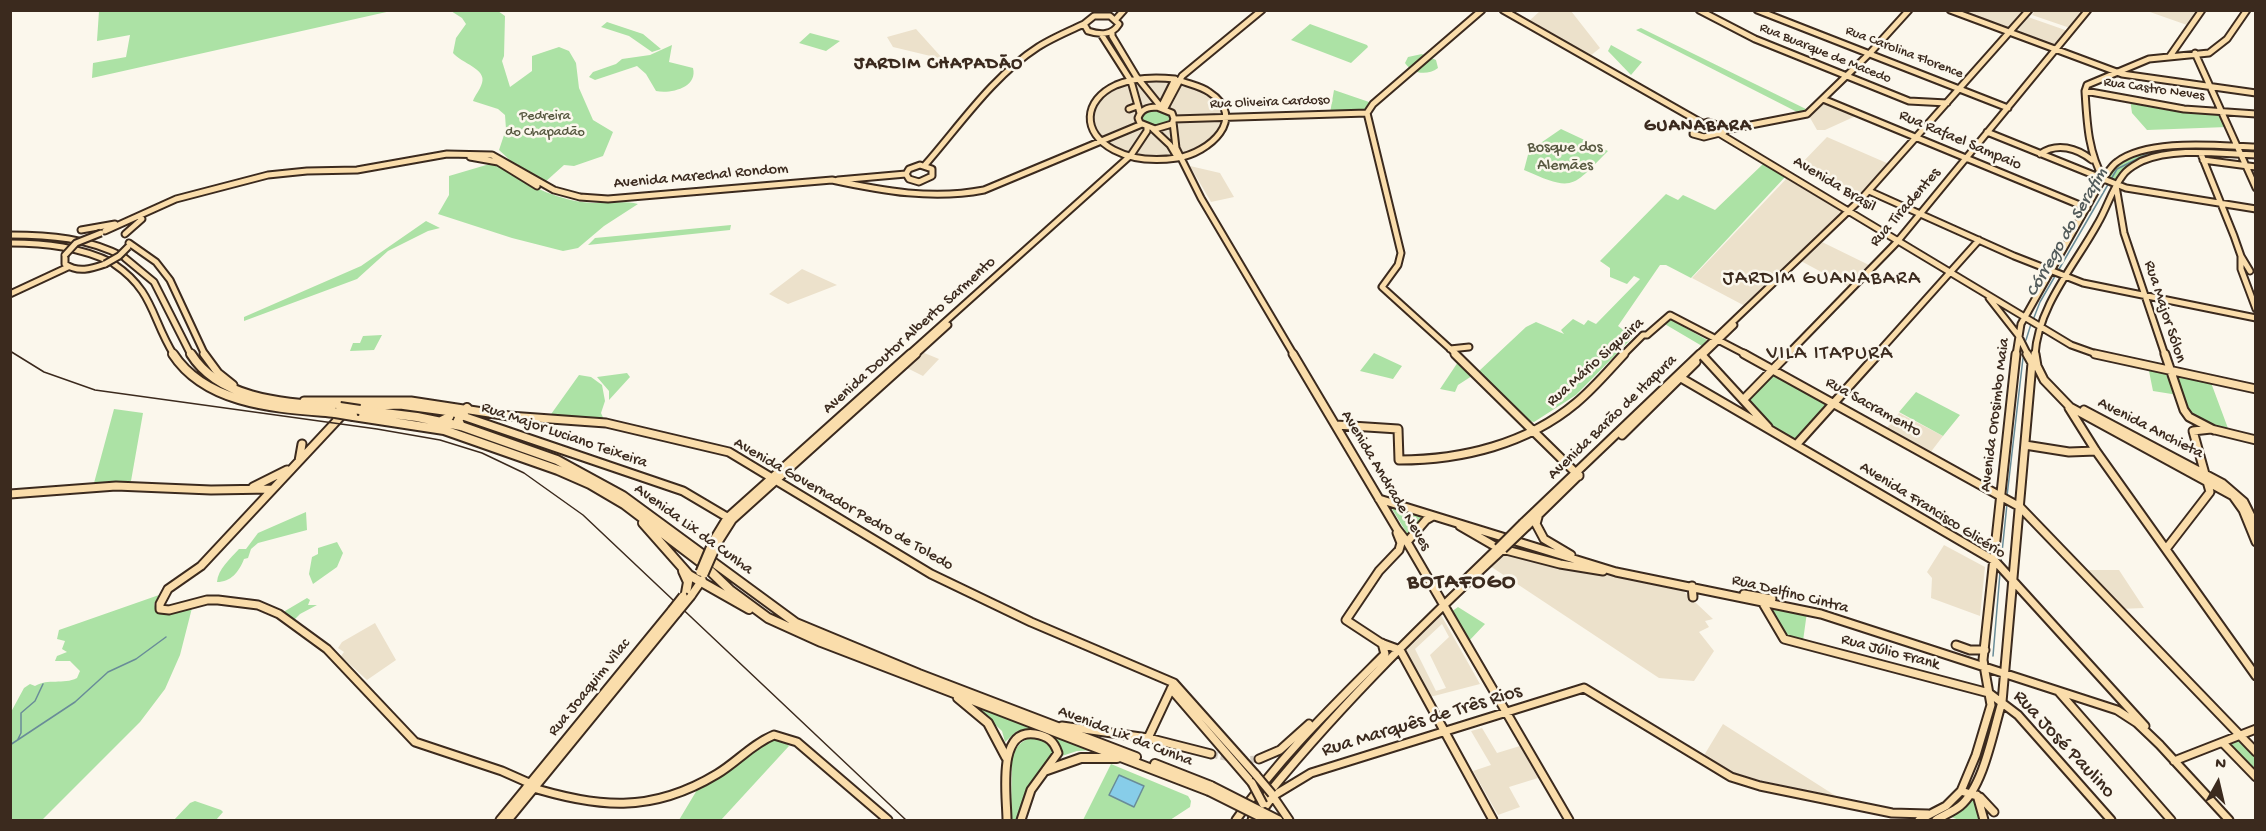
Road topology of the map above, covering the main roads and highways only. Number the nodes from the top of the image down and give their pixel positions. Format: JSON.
{"nodes":[{"id":1,"x":1117,"y":10,"type":"edge"},
{"id":2,"x":1124,"y":10,"type":"edge"},
{"id":3,"x":1256,"y":10,"type":"edge"},
{"id":4,"x":1262,"y":10,"type":"edge"},
{"id":5,"x":1482,"y":10,"type":"edge"},
{"id":6,"x":1503,"y":10,"type":"edge"},
{"id":7,"x":1699,"y":10,"type":"edge"},
{"id":8,"x":1757,"y":10,"type":"edge"},
{"id":9,"x":1910,"y":10,"type":"edge"},
{"id":10,"x":1950,"y":10,"type":"edge"},
{"id":11,"x":2029,"y":10,"type":"edge"},
{"id":12,"x":2088,"y":10,"type":"edge"},
{"id":13,"x":2202,"y":10,"type":"edge"},
{"id":14,"x":2247,"y":10,"type":"edge"},
{"id":15,"x":1110,"y":16,"type":"junction"},
{"id":16,"x":1116,"y":19,"type":"junction"},
{"id":17,"x":1084,"y":24,"type":"junction"},
{"id":18,"x":1112,"y":32,"type":"junction"},
{"id":19,"x":2010,"y":32,"type":"junction"},
{"id":20,"x":1100,"y":34,"type":"junction"},
{"id":21,"x":2055,"y":48,"type":"junction"},
{"id":22,"x":1870,"y":53,"type":"junction"},
{"id":23,"x":2195,"y":53,"type":"junction"},
{"id":24,"x":2170,"y":56,"type":"junction"},
{"id":25,"x":2116,"y":71,"type":"junction"},
{"id":26,"x":1846,"y":76,"type":"junction"},
{"id":27,"x":1139,"y":80,"type":"junction"},
{"id":28,"x":1177,"y":80,"type":"junction"},
{"id":29,"x":1131,"y":81,"type":"junction"},
{"id":30,"x":2210,"y":87,"type":"junction"},
{"id":31,"x":1960,"y":88,"type":"junction"},
{"id":32,"x":2085,"y":91,"type":"junction"},
{"id":33,"x":2256,"y":93,"type":"edge"},
{"id":34,"x":1166,"y":95,"type":"junction"},
{"id":35,"x":1154,"y":97,"type":"junction"},
{"id":36,"x":1823,"y":99,"type":"junction"},
{"id":37,"x":1947,"y":103,"type":"junction"},
{"id":38,"x":1137,"y":106,"type":"junction"},
{"id":39,"x":1163,"y":108,"type":"junction"},
{"id":40,"x":2008,"y":108,"type":"junction"},
{"id":41,"x":1129,"y":109,"type":"dead end"},
{"id":42,"x":2221,"y":110,"type":"junction"},
{"id":43,"x":1140,"y":112,"type":"junction"},
{"id":44,"x":1367,"y":113,"type":"junction"},
{"id":45,"x":2256,"y":114,"type":"edge"},
{"id":46,"x":1226,"y":116,"type":"junction"},
{"id":47,"x":1174,"y":121,"type":"junction"},
{"id":48,"x":1701,"y":123,"type":"junction"},
{"id":49,"x":1148,"y":127,"type":"junction"},
{"id":50,"x":1988,"y":132,"type":"junction"},
{"id":51,"x":1721,"y":133,"type":"junction"},
{"id":52,"x":1917,"y":138,"type":"junction"},
{"id":53,"x":1100,"y":141,"type":"junction"},
{"id":54,"x":2089,"y":144,"type":"junction"},
{"id":55,"x":2256,"y":147,"type":"edge"},
{"id":56,"x":2073,"y":148,"type":"junction"},
{"id":57,"x":2239,"y":151,"type":"junction"},
{"id":58,"x":2201,"y":153,"type":"junction"},
{"id":59,"x":2040,"y":154,"type":"junction"},
{"id":60,"x":492,"y":155,"type":"junction"},
{"id":61,"x":2256,"y":155,"type":"edge"},
{"id":62,"x":471,"y":156,"type":"junction"},
{"id":63,"x":1132,"y":156,"type":"junction"},
{"id":64,"x":485,"y":158,"type":"junction"},
{"id":65,"x":1179,"y":158,"type":"junction"},
{"id":66,"x":1966,"y":158,"type":"junction"},
{"id":67,"x":2092,"y":160,"type":"junction"},
{"id":68,"x":925,"y":165,"type":"junction"},
{"id":69,"x":2245,"y":166,"type":"junction"},
{"id":70,"x":2256,"y":167,"type":"edge"},
{"id":71,"x":2097,"y":168,"type":"junction"},
{"id":72,"x":2110,"y":170,"type":"junction"},
{"id":73,"x":906,"y":174,"type":"junction"},
{"id":74,"x":855,"y":178,"type":"junction"},
{"id":75,"x":2103,"y":179,"type":"junction"},
{"id":76,"x":832,"y":180,"type":"junction"},
{"id":77,"x":2116,"y":185,"type":"junction"},
{"id":78,"x":857,"y":186,"type":"junction"},
{"id":79,"x":2256,"y":188,"type":"edge"},
{"id":80,"x":1869,"y":192,"type":"junction"},
{"id":81,"x":924,"y":197,"type":"junction"},
{"id":82,"x":2108,"y":202,"type":"junction"},
{"id":83,"x":2220,"y":203,"type":"junction"},
{"id":84,"x":2120,"y":207,"type":"junction"},
{"id":85,"x":2086,"y":208,"type":"junction"},
{"id":86,"x":2256,"y":208,"type":"edge"},
{"id":87,"x":1849,"y":211,"type":"junction"},
{"id":88,"x":1920,"y":214,"type":"junction"},
{"id":89,"x":130,"y":221,"type":"junction"},
{"id":90,"x":81,"y":230,"type":"dead end"},
{"id":91,"x":103,"y":232,"type":"junction"},
{"id":92,"x":124,"y":234,"type":"junction"},
{"id":93,"x":10,"y":235,"type":"edge"},
{"id":94,"x":1978,"y":240,"type":"junction"},
{"id":95,"x":1898,"y":241,"type":"junction"},
{"id":96,"x":10,"y":243,"type":"edge"},
{"id":97,"x":128,"y":245,"type":"junction"},
{"id":98,"x":2241,"y":256,"type":"junction"},
{"id":99,"x":111,"y":264,"type":"junction"},
{"id":100,"x":66,"y":266,"type":"junction"},
{"id":101,"x":2053,"y":271,"type":"junction"},
{"id":102,"x":2250,"y":271,"type":"dead end"},
{"id":103,"x":1951,"y":272,"type":"junction"},
{"id":104,"x":2065,"y":276,"type":"junction"},
{"id":105,"x":10,"y":292,"type":"edge"},
{"id":106,"x":1984,"y":294,"type":"junction"},
{"id":107,"x":2144,"y":297,"type":"junction"},
{"id":108,"x":2256,"y":309,"type":"edge"},
{"id":109,"x":1670,"y":315,"type":"joint"},
{"id":110,"x":2027,"y":317,"type":"junction"},
{"id":111,"x":2256,"y":318,"type":"edge"},
{"id":112,"x":2039,"y":324,"type":"junction"},
{"id":113,"x":2018,"y":337,"type":"junction"},
{"id":114,"x":1716,"y":339,"type":"junction"},
{"id":115,"x":1469,"y":348,"type":"dead end"},
{"id":116,"x":1450,"y":349,"type":"junction"},
{"id":117,"x":2089,"y":352,"type":"junction"},
{"id":118,"x":1701,"y":354,"type":"junction"},
{"id":119,"x":2032,"y":354,"type":"junction"},
{"id":120,"x":2078,"y":354,"type":"dead end"},
{"id":121,"x":1774,"y":369,"type":"junction"},
{"id":122,"x":2169,"y":370,"type":"junction"},
{"id":123,"x":1681,"y":378,"type":"junction"},
{"id":124,"x":235,"y":387,"type":"junction"},
{"id":125,"x":2256,"y":389,"type":"edge"},
{"id":126,"x":1744,"y":399,"type":"junction"},
{"id":127,"x":267,"y":400,"type":"junction"},
{"id":128,"x":288,"y":400,"type":"junction"},
{"id":129,"x":411,"y":401,"type":"junction"},
{"id":130,"x":1834,"y":402,"type":"junction"},
{"id":131,"x":378,"y":405,"type":"junction"},
{"id":132,"x":2070,"y":407,"type":"junction"},
{"id":133,"x":467,"y":408,"type":"junction"},
{"id":134,"x":337,"y":410,"type":"junction"},
{"id":135,"x":351,"y":412,"type":"junction"},
{"id":136,"x":451,"y":412,"type":"junction"},
{"id":137,"x":463,"y":416,"type":"junction"},
{"id":138,"x":440,"y":422,"type":"junction"},
{"id":139,"x":1336,"y":425,"type":"junction"},
{"id":140,"x":461,"y":426,"type":"junction"},
{"id":141,"x":1533,"y":430,"type":"junction"},
{"id":142,"x":2214,"y":430,"type":"junction"},
{"id":143,"x":1772,"y":432,"type":"junction"},
{"id":144,"x":2256,"y":440,"type":"edge"},
{"id":145,"x":302,"y":444,"type":"dead end"},
{"id":146,"x":1796,"y":445,"type":"junction"},
{"id":147,"x":2025,"y":445,"type":"junction"},
{"id":148,"x":2096,"y":451,"type":"junction"},
{"id":149,"x":297,"y":463,"type":"junction"},
{"id":150,"x":2204,"y":472,"type":"junction"},
{"id":151,"x":1577,"y":474,"type":"junction"},
{"id":152,"x":775,"y":479,"type":"junction"},
{"id":153,"x":2207,"y":480,"type":"junction"},
{"id":154,"x":239,"y":489,"type":"junction"},
{"id":155,"x":272,"y":489,"type":"junction"},
{"id":156,"x":10,"y":494,"type":"edge"},
{"id":157,"x":2002,"y":496,"type":"junction"},
{"id":158,"x":1379,"y":499,"type":"junction"},
{"id":159,"x":262,"y":501,"type":"junction"},
{"id":160,"x":1400,"y":505,"type":"junction"},
{"id":161,"x":2018,"y":506,"type":"junction"},
{"id":162,"x":1387,"y":512,"type":"junction"},
{"id":163,"x":1539,"y":515,"type":"junction"},
{"id":164,"x":638,"y":516,"type":"junction"},
{"id":165,"x":1437,"y":516,"type":"junction"},
{"id":166,"x":730,"y":519,"type":"junction"},
{"id":167,"x":1450,"y":520,"type":"junction"},
{"id":168,"x":1525,"y":524,"type":"junction"},
{"id":169,"x":2256,"y":526,"type":"edge"},
{"id":170,"x":1397,"y":529,"type":"junction"},
{"id":171,"x":1407,"y":542,"type":"junction"},
{"id":172,"x":2256,"y":542,"type":"edge"},
{"id":173,"x":1500,"y":548,"type":"junction"},
{"id":174,"x":2166,"y":549,"type":"junction"},
{"id":175,"x":1399,"y":550,"type":"junction"},
{"id":176,"x":678,"y":564,"type":"junction"},
{"id":177,"x":1583,"y":564,"type":"junction"},
{"id":178,"x":1997,"y":564,"type":"junction"},
{"id":179,"x":1421,"y":569,"type":"junction"},
{"id":180,"x":700,"y":577,"type":"junction"},
{"id":181,"x":2010,"y":578,"type":"junction"},
{"id":182,"x":1692,"y":586,"type":"junction"},
{"id":183,"x":1716,"y":591,"type":"junction"},
{"id":184,"x":687,"y":595,"type":"junction"},
{"id":185,"x":1693,"y":597,"type":"dead end"},
{"id":186,"x":1761,"y":600,"type":"junction"},
{"id":187,"x":1443,"y":606,"type":"junction"},
{"id":188,"x":1811,"y":609,"type":"dead end"},
{"id":189,"x":768,"y":618,"type":"junction"},
{"id":190,"x":1381,"y":643,"type":"junction"},
{"id":191,"x":1956,"y":645,"type":"dead end"},
{"id":192,"x":842,"y":646,"type":"junction"},
{"id":193,"x":1400,"y":650,"type":"junction"},
{"id":194,"x":1985,"y":650,"type":"junction"},
{"id":195,"x":1984,"y":668,"type":"junction"},
{"id":196,"x":2003,"y":673,"type":"junction"},
{"id":197,"x":910,"y":674,"type":"junction"},
{"id":198,"x":2256,"y":676,"type":"edge"},
{"id":199,"x":931,"y":685,"type":"junction"},
{"id":200,"x":1173,"y":686,"type":"junction"},
{"id":201,"x":2059,"y":691,"type":"junction"},
{"id":202,"x":1989,"y":693,"type":"junction"},
{"id":203,"x":2002,"y":702,"type":"junction"},
{"id":204,"x":1507,"y":713,"type":"junction"},
{"id":205,"x":1324,"y":714,"type":"junction"},
{"id":206,"x":1050,"y":724,"type":"junction"},
{"id":207,"x":1155,"y":724,"type":"junction"},
{"id":208,"x":2256,"y":729,"type":"edge"},
{"id":209,"x":1444,"y":732,"type":"junction"},
{"id":210,"x":2239,"y":735,"type":"junction"},
{"id":211,"x":1148,"y":738,"type":"junction"},
{"id":212,"x":1166,"y":742,"type":"junction"},
{"id":213,"x":2223,"y":743,"type":"junction"},
{"id":214,"x":2160,"y":746,"type":"junction"},
{"id":215,"x":2256,"y":752,"type":"edge"},
{"id":216,"x":1211,"y":754,"type":"tunnel mouth"},
{"id":217,"x":1006,"y":757,"type":"junction"},
{"id":218,"x":1259,"y":759,"type":"tunnel mouth"},
{"id":219,"x":2174,"y":761,"type":"junction"},
{"id":220,"x":1155,"y":769,"type":"junction"},
{"id":221,"x":1047,"y":770,"type":"junction"},
{"id":222,"x":2256,"y":777,"type":"edge"},
{"id":223,"x":1254,"y":779,"type":"junction"},
{"id":224,"x":531,"y":785,"type":"junction"},
{"id":225,"x":1210,"y":788,"type":"junction"},
{"id":226,"x":1961,"y":791,"type":"junction"},
{"id":227,"x":1975,"y":793,"type":"junction"},
{"id":228,"x":1272,"y":795,"type":"junction"},
{"id":229,"x":1264,"y":805,"type":"junction"},
{"id":230,"x":1994,"y":812,"type":"dead end"},
{"id":231,"x":1935,"y":818,"type":"edge"},
{"id":232,"x":504,"y":819,"type":"edge"},
{"id":233,"x":888,"y":820,"type":"edge"},
{"id":234,"x":1007,"y":820,"type":"edge"},
{"id":235,"x":1022,"y":820,"type":"edge"},
{"id":236,"x":1236,"y":820,"type":"edge"},
{"id":237,"x":1253,"y":820,"type":"edge"},
{"id":238,"x":1267,"y":820,"type":"edge"},
{"id":239,"x":1272,"y":820,"type":"edge"},
{"id":240,"x":1278,"y":820,"type":"edge"},
{"id":241,"x":1289,"y":820,"type":"edge"},
{"id":242,"x":1493,"y":820,"type":"edge"},
{"id":243,"x":1569,"y":820,"type":"edge"},
{"id":244,"x":1919,"y":820,"type":"edge"},
{"id":245,"x":1951,"y":820,"type":"edge"},
{"id":246,"x":1984,"y":820,"type":"edge"},
{"id":247,"x":2111,"y":820,"type":"edge"},
{"id":248,"x":2171,"y":820,"type":"edge"},
{"id":249,"x":2229,"y":820,"type":"edge"}],
"edges":[{"from":1,"to":15,"type":"main road"},
{"from":2,"to":16,"type":"main road"},
{"from":3,"to":28,"type":"main road"},
{"from":4,"to":28,"type":"main road"},
{"from":5,"to":44,"type":"main road"},
{"from":6,"to":48,"type":"main road","name":"Avenida Brasil"},
{"from":7,"to":26,"type":"main road","name":"Rua Buarque de Macedo"},
{"from":8,"to":22,"type":"main road","name":"Rua Carolina Florence"},
{"from":9,"to":22,"type":"main road"},
{"from":10,"to":19,"type":"main road"},
{"from":11,"to":19,"type":"main road","name":"Avenida Barão de Itapura"},
{"from":12,"to":21,"type":"main road","name":"Rua Tiradentes"},
{"from":13,"to":24,"type":"main road"},
{"from":14,"to":23,"type":"main road"},
{"from":15,"to":16,"type":"main road"},
{"from":15,"to":17,"type":"main road"},
{"from":16,"to":18,"type":"main road"},
{"from":17,"to":20,"type":"main road"},
{"from":17,"to":68,"type":"main road"},
{"from":18,"to":20,"type":"main road"},
{"from":18,"to":27,"type":"main road"},
{"from":19,"to":21,"type":"main road"},
{"from":19,"to":31,"type":"main road","name":"Avenida Barão de Itapura"},
{"from":20,"to":29,"type":"main road"},
{"from":21,"to":25,"type":"main road"},
{"from":21,"to":40,"type":"main road","name":"Rua Tiradentes"},
{"from":22,"to":26,"type":"main road"},
{"from":22,"to":31,"type":"main road","name":"Rua Carolina Florence"},
{"from":23,"to":24,"type":"main road"},
{"from":23,"to":30,"type":"main road"},
{"from":24,"to":25,"type":"main road"},
{"from":25,"to":30,"type":"main road"},
{"from":25,"to":32,"type":"main road"},
{"from":26,"to":36,"type":"main road"},
{"from":26,"to":37,"type":"main road","name":"Rua Buarque de Macedo"},
{"from":27,"to":28,"type":"main road"},
{"from":27,"to":29,"type":"main road"},
{"from":27,"to":35,"type":"main road"},
{"from":28,"to":34,"type":"main road"},
{"from":28,"to":39,"type":"main road"},
{"from":28,"to":46,"type":"main road"},
{"from":29,"to":38,"type":"main road"},
{"from":29,"to":53,"type":"main road"},
{"from":30,"to":33,"type":"main road"},
{"from":30,"to":42,"type":"main road"},
{"from":31,"to":37,"type":"main road","name":"Avenida Barão de Itapura"},
{"from":31,"to":40,"type":"main road","name":"Rua Carolina Florence"},
{"from":32,"to":42,"type":"main road","name":"Rua Castro Neves"},
{"from":32,"to":54,"type":"main road"},
{"from":34,"to":35,"type":"main road"},
{"from":34,"to":39,"type":"main road"},
{"from":35,"to":39,"type":"main road"},
{"from":36,"to":51,"type":"main road"},
{"from":36,"to":52,"type":"main road","name":"Rua Rafael Sampaio"},
{"from":37,"to":52,"type":"main road","name":"Avenida Barão de Itapura"},
{"from":38,"to":41,"type":"main road"},
{"from":38,"to":43,"type":"main road"},
{"from":39,"to":43,"type":"main road"},
{"from":39,"to":47,"type":"main road"},
{"from":40,"to":50,"type":"main road","name":"Rua Tiradentes"},
{"from":42,"to":45,"type":"main road","name":"Rua Castro Neves"},
{"from":42,"to":57,"type":"main road"},
{"from":43,"to":49,"type":"main road"},
{"from":44,"to":46,"type":"main road","name":"Rua Oliveira Cardoso"},
{"from":44,"to":116,"type":"main road"},
{"from":46,"to":47,"type":"main road","name":"Rua Oliveira Cardoso"},
{"from":46,"to":65,"type":"main road"},
{"from":47,"to":49,"type":"main road","name":"Rua Oliveira Cardoso"},
{"from":47,"to":65,"type":"main road","name":"Avenida Andrade Neves"},
{"from":48,"to":51,"type":"main road","name":"Avenida Brasil"},
{"from":48,"to":51,"type":"main road"},
{"from":48,"to":51,"type":"main road"},
{"from":49,"to":53,"type":"main road","name":"Rua Oliveira Cardoso"},
{"from":49,"to":63,"type":"main road","name":"Avenida Doutor Alberto Sarmento"},
{"from":49,"to":65,"type":"main road","name":"Avenida Andrade Neves"},
{"from":50,"to":59,"type":"main road"},
{"from":50,"to":66,"type":"main road","name":"Rua Tiradentes"},
{"from":51,"to":87,"type":"main road","name":"Avenida Brasil"},
{"from":52,"to":66,"type":"main road","name":"Rua Rafael Sampaio"},
{"from":52,"to":80,"type":"main road","name":"Avenida Barão de Itapura"},
{"from":53,"to":63,"type":"main road"},
{"from":53,"to":81,"type":"main road","name":"Rua Oliveira Cardoso"},
{"from":54,"to":56,"type":"main road"},
{"from":54,"to":67,"type":"main road"},
{"from":55,"to":57,"type":"main road","name":"Avenida Orosimbo Maia"},
{"from":56,"to":59,"type":"main road"},
{"from":56,"to":67,"type":"main road"},
{"from":57,"to":58,"type":"main road","name":"Avenida Orosimbo Maia"},
{"from":57,"to":61,"type":"main road","name":"Avenida Orosimbo Maia"},
{"from":57,"to":69,"type":"main road"},
{"from":58,"to":69,"type":"main road"},
{"from":58,"to":72,"type":"main road","name":"Avenida Orosimbo Maia"},
{"from":58,"to":77,"type":"main road","name":"Avenida Orosimbo Maia"},
{"from":58,"to":83,"type":"main road"},
{"from":59,"to":75,"type":"main road"},
{"from":60,"to":62,"type":"main road","name":"Avenida Marechal Rondom"},
{"from":60,"to":64,"type":"main road"},
{"from":60,"to":76,"type":"main road","name":"Avenida Marechal Rondom"},
{"from":62,"to":64,"type":"main road"},
{"from":62,"to":89,"type":"main road","name":"Avenida Marechal Rondom"},
{"from":62,"to":92,"type":"main road"},
{"from":63,"to":65,"type":"main road"},
{"from":63,"to":152,"type":"main road","name":"Avenida Doutor Alberto Sarmento"},
{"from":64,"to":81,"type":"main road"},
{"from":65,"to":139,"type":"main road","name":"Avenida Andrade Neves"},
{"from":66,"to":85,"type":"main road","name":"Rua Rafael Sampaio"},
{"from":66,"to":88,"type":"main road","name":"Rua Tiradentes"},
{"from":67,"to":71,"type":"main road"},
{"from":68,"to":73,"type":"main road"},
{"from":68,"to":73,"type":"main road"},
{"from":69,"to":70,"type":"main road"},
{"from":69,"to":79,"type":"main road"},
{"from":71,"to":72,"type":"main road"},
{"from":71,"to":75,"type":"main road"},
{"from":72,"to":75,"type":"main road","name":"Avenida Orosimbo Maia"},
{"from":73,"to":74,"type":"main road"},
{"from":74,"to":76,"type":"main road"},
{"from":74,"to":78,"type":"main road"},
{"from":75,"to":77,"type":"main road"},
{"from":75,"to":85,"type":"main road","name":"Avenida Orosimbo Maia"},
{"from":76,"to":78,"type":"main road","name":"Avenida Marechal Rondom"},
{"from":77,"to":82,"type":"main road","name":"Avenida Orosimbo Maia"},
{"from":77,"to":83,"type":"main road"},
{"from":77,"to":84,"type":"main road","name":"Rua Major Sólon"},
{"from":78,"to":81,"type":"main road","name":"Avenida Marechal Rondom"},
{"from":80,"to":87,"type":"main road","name":"Avenida Barão de Itapura"},
{"from":80,"to":88,"type":"main road"},
{"from":82,"to":84,"type":"main road"},
{"from":82,"to":104,"type":"main road","name":"Avenida Orosimbo Maia"},
{"from":83,"to":86,"type":"main road"},
{"from":83,"to":98,"type":"main road"},
{"from":84,"to":107,"type":"main road","name":"Rua Major Sólon"},
{"from":85,"to":101,"type":"main road","name":"Avenida Orosimbo Maia"},
{"from":87,"to":95,"type":"main road","name":"Avenida Brasil"},
{"from":87,"to":114,"type":"main road","name":"Avenida Barão de Itapura"},
{"from":88,"to":94,"type":"main road"},
{"from":88,"to":95,"type":"main road","name":"Rua Tiradentes"},
{"from":89,"to":90,"type":"main road"},
{"from":89,"to":91,"type":"main road","name":"Avenida Marechal Rondom"},
{"from":91,"to":92,"type":"main road"},
{"from":91,"to":100,"type":"main road","name":"Avenida Marechal Rondom","bridge":true},
{"from":92,"to":97,"type":"main road"},
{"from":93,"to":127,"type":"highway","name":"Avenida Lix da Cunha"},
{"from":94,"to":101,"type":"main road"},
{"from":94,"to":103,"type":"main road"},
{"from":95,"to":103,"type":"main road","name":"Avenida Brasil"},
{"from":95,"to":121,"type":"main road","name":"Rua Tiradentes"},
{"from":96,"to":99,"type":"highway","name":"Avenida Lix da Cunha"},
{"from":97,"to":99,"type":"main road","bridge":true},
{"from":97,"to":124,"type":"main road","name":"Avenida Governador Pedro de Toledo"},
{"from":98,"to":102,"type":"main road"},
{"from":98,"to":108,"type":"main road"},
{"from":99,"to":100,"type":"main road"},
{"from":99,"to":134,"type":"highway","name":"Avenida Lix da Cunha"},
{"from":100,"to":105,"type":"main road"},
{"from":101,"to":104,"type":"main road"},
{"from":101,"to":110,"type":"main road","name":"Avenida Orosimbo Maia"},
{"from":103,"to":106,"type":"main road","name":"Avenida Brasil"},
{"from":103,"to":110,"type":"main road","name":"Avenida Brasil"},
{"from":103,"to":130,"type":"main road"},
{"from":104,"to":107,"type":"main road"},
{"from":104,"to":112,"type":"main road","name":"Avenida Orosimbo Maia"},
{"from":106,"to":113,"type":"main road","name":"Avenida Brasil"},
{"from":106,"to":113,"type":"main road"},
{"from":107,"to":111,"type":"main road"},
{"from":107,"to":122,"type":"main road","name":"Rua Major Sólon"},
{"from":109,"to":114,"type":"main road","name":"Rua Sacramento"},
{"from":109,"to":141,"type":"main road","name":"Rua Mário Siqueira"},
{"from":110,"to":112,"type":"main road","name":"Avenida Brasil"},
{"from":110,"to":113,"type":"main road","name":"Avenida Orosimbo Maia"},
{"from":112,"to":117,"type":"main road","name":"Avenida Brasil"},
{"from":112,"to":119,"type":"main road","name":"Avenida Orosimbo Maia"},
{"from":113,"to":119,"type":"main road"},
{"from":113,"to":157,"type":"main road","name":"Avenida Orosimbo Maia"},
{"from":114,"to":118,"type":"main road","name":"Avenida Barão de Itapura"},
{"from":114,"to":121,"type":"main road","name":"Rua Sacramento"},
{"from":115,"to":116,"type":"main road"},
{"from":116,"to":141,"type":"main road"},
{"from":117,"to":120,"type":"main road"},
{"from":117,"to":122,"type":"main road"},
{"from":118,"to":123,"type":"main road","name":"Avenida Barão de Itapura"},
{"from":118,"to":126,"type":"main road"},
{"from":118,"to":151,"type":"main road","name":"Avenida Barão de Itapura"},
{"from":119,"to":132,"type":"main road"},
{"from":119,"to":147,"type":"main road","name":"Avenida Orosimbo Maia"},
{"from":119,"to":150,"type":"main road","name":"Avenida Anchieta"},
{"from":121,"to":126,"type":"main road","name":"Rua Tiradentes"},
{"from":121,"to":130,"type":"main road","name":"Rua Sacramento"},
{"from":122,"to":125,"type":"main road"},
{"from":122,"to":142,"type":"main road","name":"Rua Major Sólon"},
{"from":123,"to":143,"type":"main road","name":"Avenida Francisco Glicério"},
{"from":123,"to":151,"type":"main road","name":"Avenida Barão de Itapura"},
{"from":124,"to":127,"type":"highway"},
{"from":124,"to":128,"type":"main road","name":"Avenida Governador Pedro de Toledo"},
{"from":126,"to":143,"type":"main road"},
{"from":127,"to":128,"type":"highway"},
{"from":127,"to":134,"type":"highway","name":"Avenida Lix da Cunha"},
{"from":128,"to":129,"type":"main road","name":"Avenida Governador Pedro de Toledo"},
{"from":129,"to":131,"type":"main road","name":"Rua Major Luciano Teixeira"},
{"from":129,"to":133,"type":"main road","name":"Avenida Governador Pedro de Toledo"},
{"from":130,"to":146,"type":"main road"},
{"from":130,"to":157,"type":"main road","name":"Rua Sacramento"},
{"from":131,"to":135,"type":"main road","name":"Rua Major Luciano Teixeira"},
{"from":131,"to":136,"type":"main road","name":"Rua Major Luciano Teixeira"},
{"from":132,"to":148,"type":"main road"},
{"from":132,"to":153,"type":"main road","name":"Avenida Anchieta"},
{"from":133,"to":137,"type":"highway"},
{"from":133,"to":152,"type":"main road","name":"Avenida Governador Pedro de Toledo"},
{"from":134,"to":135,"type":"highway","name":"Avenida Lix da Cunha","bridge":true},
{"from":134,"to":138,"type":"highway","name":"Avenida Lix da Cunha","bridge":true},
{"from":135,"to":149,"type":"main road"},
{"from":135,"to":164,"type":"highway","name":"Avenida Lix da Cunha"},
{"from":136,"to":137,"type":"main road","name":"Rua Major Luciano Teixeira"},
{"from":136,"to":138,"type":"highway"},
{"from":137,"to":140,"type":"highway"},
{"from":137,"to":166,"type":"main road","name":"Rua Major Luciano Teixeira"},
{"from":138,"to":140,"type":"highway","name":"Avenida Lix da Cunha"},
{"from":139,"to":141,"type":"main road","name":"Rua Mário Siqueira"},
{"from":139,"to":158,"type":"main road","name":"Avenida Andrade Neves"},
{"from":140,"to":192,"type":"highway","name":"Avenida Lix da Cunha"},
{"from":141,"to":151,"type":"main road"},
{"from":142,"to":144,"type":"main road"},
{"from":142,"to":150,"type":"main road"},
{"from":143,"to":146,"type":"main road","name":"Avenida Francisco Glicério"},
{"from":145,"to":149,"type":"main road"},
{"from":146,"to":178,"type":"main road","name":"Avenida Francisco Glicério"},
{"from":147,"to":148,"type":"main road"},
{"from":147,"to":161,"type":"main road","name":"Avenida Orosimbo Maia"},
{"from":148,"to":174,"type":"main road"},
{"from":149,"to":154,"type":"main road"},
{"from":149,"to":155,"type":"main road"},
{"from":150,"to":153,"type":"main road"},
{"from":150,"to":169,"type":"main road","name":"Avenida Anchieta"},
{"from":151,"to":163,"type":"main road","name":"Avenida Barão de Itapura"},
{"from":151,"to":168,"type":"main road","name":"Avenida Barão de Itapura"},
{"from":152,"to":166,"type":"main road","name":"Avenida Doutor Alberto Sarmento"},
{"from":152,"to":200,"type":"main road","name":"Avenida Governador Pedro de Toledo"},
{"from":153,"to":172,"type":"main road","name":"Avenida Anchieta"},
{"from":153,"to":174,"type":"main road"},
{"from":154,"to":155,"type":"main road"},
{"from":154,"to":156,"type":"main road"},
{"from":154,"to":159,"type":"main road"},
{"from":155,"to":159,"type":"main road"},
{"from":157,"to":161,"type":"main road","name":"Rua Sacramento"},
{"from":157,"to":178,"type":"main road","name":"Avenida Orosimbo Maia"},
{"from":158,"to":160,"type":"main road","name":"Rua Delfino Cintra"},
{"from":158,"to":162,"type":"main road","name":"Avenida Andrade Neves"},
{"from":159,"to":224,"type":"main road"},
{"from":160,"to":162,"type":"main road"},
{"from":160,"to":165,"type":"main road","name":"Rua Delfino Cintra"},
{"from":161,"to":181,"type":"main road","name":"Avenida Orosimbo Maia"},
{"from":161,"to":210,"type":"main road","name":"Rua Sacramento"},
{"from":162,"to":170,"type":"main road","name":"Avenida Andrade Neves"},
{"from":163,"to":168,"type":"main road","name":"Avenida Barão de Itapura"},
{"from":163,"to":177,"type":"main road"},
{"from":164,"to":176,"type":"highway"},
{"from":164,"to":189,"type":"highway","name":"Avenida Lix da Cunha"},
{"from":165,"to":167,"type":"main road","name":"Rua Delfino Cintra"},
{"from":165,"to":171,"type":"main road"},
{"from":166,"to":180,"type":"main road","name":"Avenida Doutor Alberto Sarmento","bridge":true},
{"from":167,"to":173,"type":"main road"},
{"from":167,"to":177,"type":"main road","name":"Rua Delfino Cintra"},
{"from":168,"to":173,"type":"main road","name":"Avenida Barão de Itapura","bridge":true},
{"from":170,"to":171,"type":"main road","name":"Avenida Andrade Neves"},
{"from":170,"to":175,"type":"main road"},
{"from":171,"to":179,"type":"main road","name":"Avenida Andrade Neves"},
{"from":173,"to":177,"type":"main road"},
{"from":173,"to":187,"type":"main road","name":"Avenida Barão de Itapura"},
{"from":174,"to":198,"type":"main road"},
{"from":175,"to":179,"type":"main road"},
{"from":175,"to":190,"type":"main road"},
{"from":176,"to":180,"type":"highway"},
{"from":176,"to":184,"type":"highway"},
{"from":177,"to":182,"type":"main road","name":"Rua Delfino Cintra"},
{"from":178,"to":181,"type":"main road","name":"Avenida Francisco Glicério"},
{"from":178,"to":194,"type":"main road","name":"Avenida Orosimbo Maia"},
{"from":179,"to":187,"type":"main road","name":"Avenida Andrade Neves"},
{"from":180,"to":184,"type":"main road","name":"Rua Joaquim Vilac"},
{"from":180,"to":189,"type":"highway"},
{"from":181,"to":196,"type":"main road","name":"Avenida Orosimbo Maia"},
{"from":181,"to":214,"type":"main road","name":"Avenida Francisco Glicério"},
{"from":182,"to":183,"type":"main road","name":"Rua Delfino Cintra"},
{"from":182,"to":185,"type":"main road"},
{"from":183,"to":186,"type":"main road","name":"Rua Delfino Cintra"},
{"from":183,"to":188,"type":"main road"},
{"from":184,"to":224,"type":"main road","name":"Rua Joaquim Vilac","bridge":true},
{"from":186,"to":195,"type":"main road","name":"Rua Delfino Cintra"},
{"from":186,"to":202,"type":"main road","name":"Rua Júlio Frank"},
{"from":187,"to":193,"type":"main road","name":"Avenida Barão de Itapura"},
{"from":187,"to":204,"type":"main road","name":"Avenida Andrade Neves"},
{"from":189,"to":192,"type":"highway","name":"Avenida Lix da Cunha"},
{"from":190,"to":193,"type":"main road"},
{"from":190,"to":205,"type":"main road"},
{"from":191,"to":194,"type":"main road"},
{"from":192,"to":197,"type":"highway","name":"Avenida Lix da Cunha"},
{"from":193,"to":209,"type":"main road"},
{"from":193,"to":237,"type":"main road","name":"Avenida Barão de Itapura"},
{"from":194,"to":195,"type":"main road","name":"Avenida Orosimbo Maia"},
{"from":195,"to":196,"type":"main road","name":"Rua Delfino Cintra"},
{"from":195,"to":202,"type":"main road","name":"Avenida Orosimbo Maia"},
{"from":196,"to":201,"type":"main road","name":"Rua Delfino Cintra"},
{"from":196,"to":203,"type":"main road","name":"Avenida Orosimbo Maia"},
{"from":197,"to":199,"type":"highway","name":"Avenida Lix da Cunha"},
{"from":197,"to":206,"type":"highway","name":"Avenida Lix da Cunha"},
{"from":199,"to":217,"type":"highway"},
{"from":199,"to":220,"type":"highway","name":"Avenida Lix da Cunha"},
{"from":200,"to":207,"type":"main road"},
{"from":200,"to":223,"type":"main road","name":"Avenida Governador Pedro de Toledo"},
{"from":201,"to":214,"type":"main road","name":"Rua Delfino Cintra"},
{"from":201,"to":248,"type":"main road"},
{"from":202,"to":203,"type":"main road","name":"Rua José Paulino"},
{"from":202,"to":226,"type":"main road","name":"Avenida Orosimbo Maia"},
{"from":203,"to":227,"type":"main road","name":"Avenida Orosimbo Maia"},
{"from":203,"to":247,"type":"main road","name":"Rua José Paulino"},
{"from":204,"to":209,"type":"main road","name":"Rua Marquês de Três Rios"},
{"from":204,"to":231,"type":"main road","name":"Rua Marquês de Três Rios"},
{"from":204,"to":243,"type":"main road","name":"Avenida Andrade Neves"},
{"from":205,"to":218,"type":"main road"},
{"from":205,"to":236,"type":"main road"},
{"from":206,"to":211,"type":"main road"},
{"from":206,"to":225,"type":"highway","name":"Avenida Lix da Cunha"},
{"from":207,"to":211,"type":"main road"},
{"from":207,"to":212,"type":"main road"},
{"from":208,"to":210,"type":"main road"},
{"from":209,"to":228,"type":"main road","name":"Rua Marquês de Três Rios"},
{"from":209,"to":242,"type":"main road"},
{"from":210,"to":213,"type":"main road"},
{"from":210,"to":215,"type":"main road","name":"Rua Sacramento"},
{"from":211,"to":212,"type":"main road"},
{"from":212,"to":216,"type":"main road"},
{"from":213,"to":219,"type":"main road"},
{"from":213,"to":222,"type":"main road"},
{"from":214,"to":219,"type":"main road","name":"Avenida Francisco Glicério"},
{"from":217,"to":221,"type":"main road"},
{"from":217,"to":234,"type":"main road"},
{"from":219,"to":249,"type":"main road","name":"Avenida Francisco Glicério"},
{"from":220,"to":221,"type":"highway"},
{"from":220,"to":225,"type":"highway","name":"Avenida Lix da Cunha"},
{"from":221,"to":235,"type":"main road"},
{"from":223,"to":228,"type":"main road","name":"Avenida Governador Pedro de Toledo","bridge":true},
{"from":223,"to":229,"type":"main road","name":"Avenida Governador Pedro de Toledo","bridge":true},
{"from":224,"to":232,"type":"main road","name":"Rua Joaquim Vilac"},
{"from":224,"to":233,"type":"main road"},
{"from":225,"to":238,"type":"highway","name":"Avenida Lix da Cunha","bridge":true},
{"from":225,"to":240,"type":"highway","name":"Avenida Lix da Cunha","bridge":true},
{"from":226,"to":227,"type":"main road"},
{"from":226,"to":231,"type":"main road"},
{"from":227,"to":230,"type":"main road"},
{"from":227,"to":231,"type":"main road"},
{"from":227,"to":246,"type":"main road"},
{"from":228,"to":229,"type":"main road","name":"Rua Marquês de Três Rios"},
{"from":228,"to":241,"type":"main road","name":"Avenida Governador Pedro de Toledo"},
{"from":229,"to":239,"type":"main road","name":"Avenida Governador Pedro de Toledo"},
{"from":231,"to":244,"type":"main road"},
{"from":231,"to":245,"type":"main road"}]}
